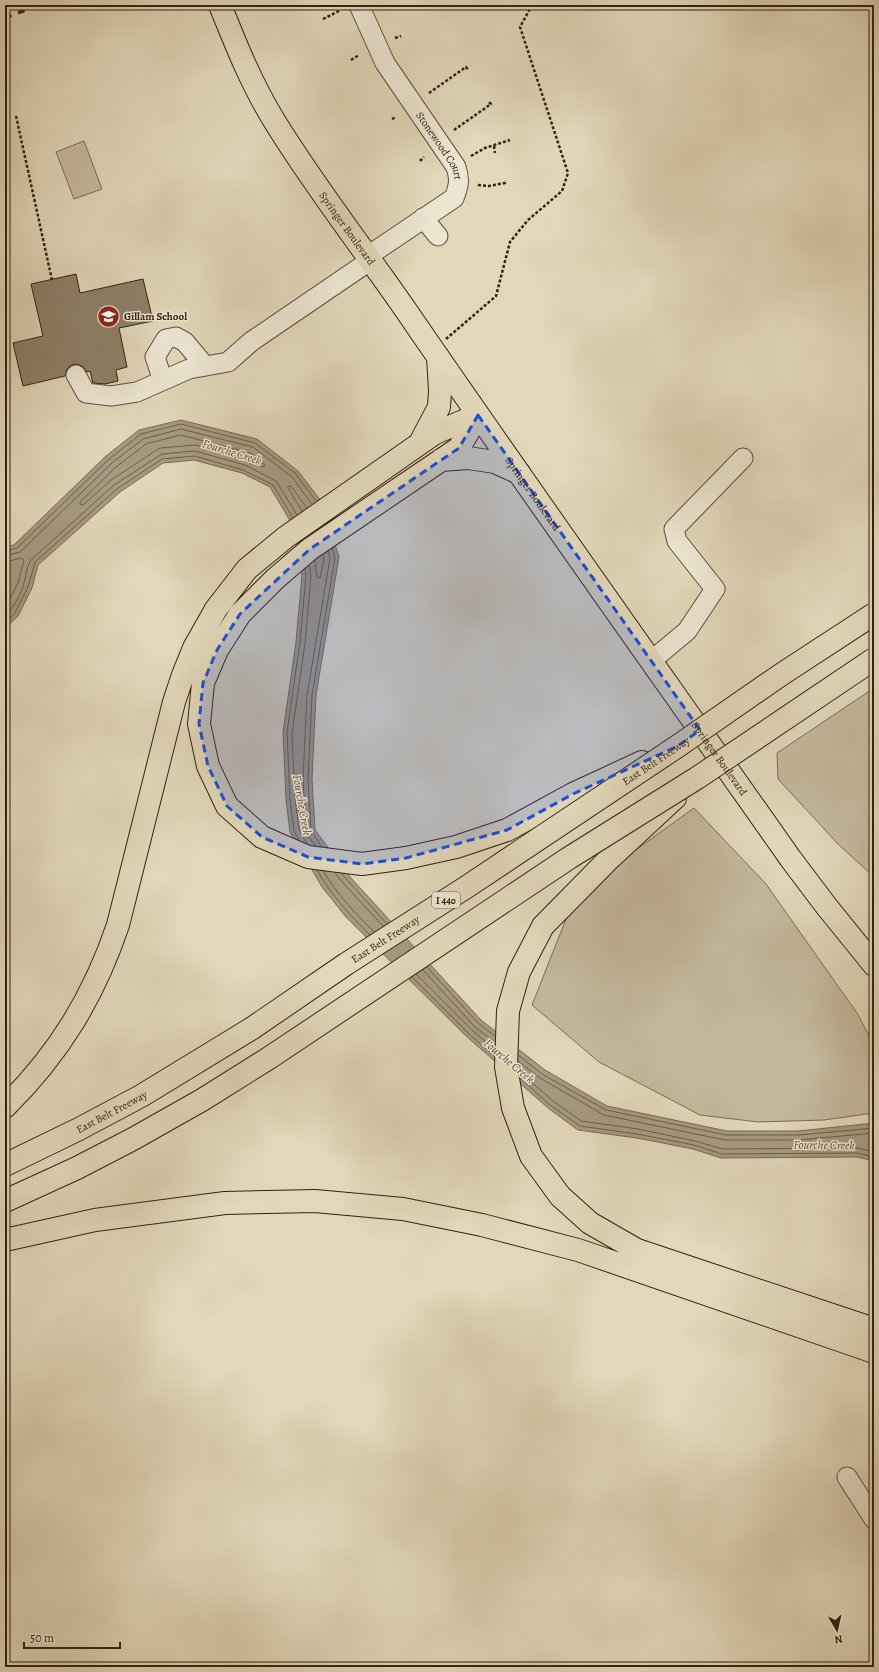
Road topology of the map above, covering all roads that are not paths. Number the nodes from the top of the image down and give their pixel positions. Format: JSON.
{"nodes":[{"id":1,"x":220,"y":5,"type":"edge"},
{"id":2,"x":359,"y":5,"type":"edge"},
{"id":3,"x":423,"y":218,"type":"junction"},
{"id":4,"x":438,"y":236,"type":"dead end"},
{"id":5,"x":369,"y":258,"type":"junction"},
{"id":6,"x":435,"y":353,"type":"junction"},
{"id":7,"x":205,"y":366,"type":"junction"},
{"id":8,"x":76,"y":374,"type":"dead end"},
{"id":9,"x":166,"y":379,"type":"junction"},
{"id":10,"x":478,"y":415,"type":"junction"},
{"id":11,"x":420,"y":444,"type":"junction"},
{"id":12,"x":743,"y":458,"type":"dead end"},
{"id":13,"x":441,"y":460,"type":"junction"},
{"id":14,"x":519,"y":473,"type":"junction"},
{"id":15,"x":874,"y":614,"type":"edge"},
{"id":16,"x":874,"y":659,"type":"edge"},
{"id":17,"x":651,"y":661,"type":"junction"},
{"id":18,"x":678,"y":746,"type":"junction"},
{"id":19,"x":697,"y":778,"type":"junction"},
{"id":20,"x":874,"y":965,"type":"edge"},
{"id":21,"x":5,"y":1107,"type":"edge"},
{"id":22,"x":5,"y":1165,"type":"edge"},
{"id":23,"x":5,"y":1201,"type":"edge"},
{"id":24,"x":5,"y":1240,"type":"edge"},
{"id":25,"x":874,"y":1329,"type":"edge"},
{"id":26,"x":874,"y":1352,"type":"edge"},
{"id":27,"x":847,"y":1477,"type":"dead end"},
{"id":28,"x":874,"y":1519,"type":"edge"}],
"edges":[{"from":1,"to":5,"type":"main road","name":"Springer Boulevard"},
{"from":2,"to":3,"type":"street","name":"Stonewood Court"},
{"from":3,"to":4,"type":"street"},
{"from":3,"to":5,"type":"street","name":"Stonewood Court"},
{"from":5,"to":6,"type":"main road","name":"Springer Boulevard"},
{"from":5,"to":7,"type":"street","name":"Stonewood Court"},
{"from":6,"to":10,"type":"main road","name":"Springer Boulevard"},
{"from":6,"to":11,"type":"main road"},
{"from":7,"to":9,"type":"street","name":"Stonewood Court"},
{"from":7,"to":9,"type":"street"},
{"from":8,"to":9,"type":"street","name":"Stonewood Court"},
{"from":10,"to":11,"type":"main road"},
{"from":10,"to":13,"type":"main road"},
{"from":10,"to":14,"type":"main road","name":"Springer Boulevard"},
{"from":11,"to":21,"type":"main road"},
{"from":12,"to":17,"type":"street"},
{"from":13,"to":14,"type":"main road"},
{"from":13,"to":18,"type":"main road","bridge":true},
{"from":14,"to":17,"type":"main road","name":"Springer Boulevard"},
{"from":15,"to":18,"type":"main road","name":"East Belt Freeway","number":"I 440","bridge":true},
{"from":16,"to":19,"type":"main road","bridge":true},
{"from":17,"to":20,"type":"main road","name":"Springer Boulevard"},
{"from":18,"to":22,"type":"main road","name":"East Belt Freeway","number":"I 440","bridge":true},
{"from":19,"to":23,"type":"main road","bridge":true},
{"from":19,"to":25,"type":"main road","bridge":true},
{"from":24,"to":26,"type":"main road"},
{"from":27,"to":28,"type":"street"}]}
